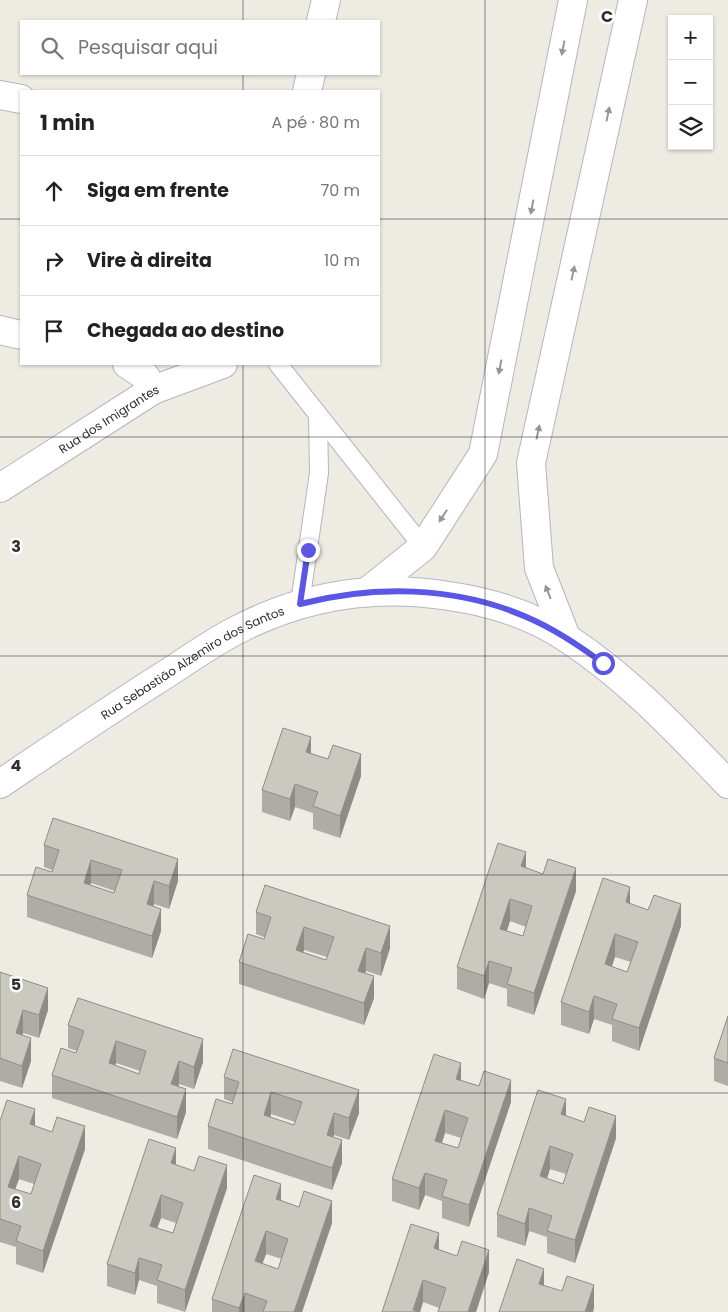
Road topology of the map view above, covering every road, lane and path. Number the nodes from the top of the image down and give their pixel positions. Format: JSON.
{"nodes":[{"id":1,"x":326,"y":0,"type":"edge"},
{"id":2,"x":573,"y":0,"type":"edge"},
{"id":3,"x":633,"y":0,"type":"edge"},
{"id":4,"x":322,"y":20,"type":"edge"},
{"id":5,"x":311,"y":75,"type":"edge"},
{"id":6,"x":307,"y":90,"type":"edge"},
{"id":7,"x":0,"y":95,"type":"edge"},
{"id":8,"x":20,"y":99,"type":"edge"},
{"id":9,"x":0,"y":330,"type":"edge"},
{"id":10,"x":20,"y":335,"type":"edge"},
{"id":11,"x":128,"y":365,"type":"edge"},
{"id":12,"x":220,"y":365,"type":"edge"},
{"id":13,"x":279,"y":365,"type":"edge"},
{"id":14,"x":153,"y":390,"type":"junction"},
{"id":15,"x":318,"y":417,"type":"junction"},
{"id":16,"x":0,"y":488,"type":"edge"},
{"id":17,"x":423,"y":547,"type":"junction"},
{"id":18,"x":368,"y":590,"type":"junction"},
{"id":19,"x":300,"y":604,"type":"junction"},
{"id":20,"x":566,"y":637,"type":"junction"},
{"id":21,"x":0,"y":784,"type":"edge"},
{"id":22,"x":728,"y":784,"type":"edge"}],
"edges":[{"from":1,"to":4,"type":"street"},
{"from":2,"to":17,"type":"street","one_way":true},
{"from":20,"to":3,"type":"street","one_way":true},
{"from":5,"to":6,"type":"street"},
{"from":7,"to":8,"type":"street"},
{"from":9,"to":10,"type":"street"},
{"from":11,"to":14,"type":"street"},
{"from":12,"to":14,"type":"street","name":"Rua dos Imigrantes"},
{"from":13,"to":15,"type":"lane"},
{"from":14,"to":16,"type":"street","name":"Rua dos Imigrantes"},
{"from":15,"to":17,"type":"lane"},
{"from":15,"to":19,"type":"lane"},
{"from":17,"to":18,"type":"street"},
{"from":18,"to":19,"type":"street","name":"Rua Sebastião Alzemiro dos Santos"},
{"from":18,"to":20,"type":"street","name":"Rua Sebastião Alzemiro dos Santos"},
{"from":19,"to":21,"type":"street","name":"Rua Sebastião Alzemiro dos Santos"},
{"from":20,"to":22,"type":"street","name":"Rua Sebastião Alzemiro dos Santos"}]}
